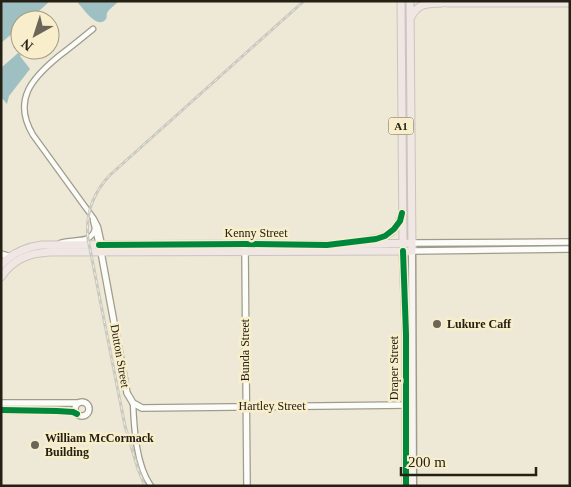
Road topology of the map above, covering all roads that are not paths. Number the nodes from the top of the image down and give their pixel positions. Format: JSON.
{"nodes":[{"id":1,"x":400,"y":1,"type":"edge"},
{"id":2,"x":410,"y":1,"type":"edge"},
{"id":3,"x":443,"y":2,"type":"edge"},
{"id":4,"x":570,"y":2,"type":"edge"},
{"id":5,"x":410,"y":20,"type":"junction"},
{"id":6,"x":93,"y":29,"type":"dead end"},
{"id":7,"x":402,"y":213,"type":"junction"},
{"id":8,"x":90,"y":214,"type":"junction"},
{"id":9,"x":95,"y":230,"type":"junction"},
{"id":10,"x":412,"y":242,"type":"junction"},
{"id":11,"x":570,"y":242,"type":"edge"},
{"id":12,"x":56,"y":245,"type":"junction"},
{"id":13,"x":327,"y":245,"type":"junction"},
{"id":14,"x":100,"y":247,"type":"junction"},
{"id":15,"x":245,"y":247,"type":"junction"},
{"id":16,"x":403,"y":247,"type":"junction"},
{"id":17,"x":570,"y":249,"type":"edge"},
{"id":18,"x":412,"y":251,"type":"junction"},
{"id":19,"x":1,"y":254,"type":"edge"},
{"id":20,"x":11,"y":257,"type":"junction"},
{"id":21,"x":2,"y":268,"type":"edge"},
{"id":22,"x":1,"y":403,"type":"edge"},
{"id":23,"x":78,"y":403,"type":"junction"},
{"id":24,"x":133,"y":403,"type":"junction"},
{"id":25,"x":56,"y":404,"type":"junction"},
{"id":26,"x":409,"y":405,"type":"junction"},
{"id":27,"x":246,"y":406,"type":"junction"},
{"id":28,"x":1,"y":410,"type":"edge"},
{"id":29,"x":63,"y":412,"type":"junction"},
{"id":30,"x":77,"y":414,"type":"junction"},
{"id":31,"x":151,"y":486,"type":"edge"},
{"id":32,"x":247,"y":486,"type":"edge"},
{"id":33,"x":406,"y":486,"type":"edge"},
{"id":34,"x":413,"y":486,"type":"edge"}],
"edges":[{"from":1,"to":7,"type":"highway","name":"Draper Street","number":"A1"},
{"from":2,"to":5,"type":"highway","name":"Draper Street","number":"A1"},
{"from":3,"to":4,"type":"highway"},
{"from":3,"to":5,"type":"highway"},
{"from":5,"to":10,"type":"highway","name":"Draper Street","number":"A1"},
{"from":6,"to":8,"type":"street","name":"Dutton Street"},
{"from":7,"to":13,"type":"highway"},
{"from":7,"to":16,"type":"highway","name":"Draper Street","number":"A1"},
{"from":8,"to":9,"type":"street","name":"Dutton Street"},
{"from":8,"to":14,"type":"street","name":"Dutton Street"},
{"from":9,"to":12,"type":"street"},
{"from":9,"to":14,"type":"street","name":"Dutton Street"},
{"from":10,"to":11,"type":"street","name":"Kenny Street"},
{"from":10,"to":16,"type":"highway","name":"Kenny Street"},
{"from":10,"to":18,"type":"highway","name":"Draper Street","number":"A1"},
{"from":12,"to":14,"type":"highway","name":"Kenny Street"},
{"from":12,"to":20,"type":"highway","name":"Kenny Street"},
{"from":13,"to":15,"type":"highway","name":"Kenny Street"},
{"from":13,"to":16,"type":"highway","name":"Kenny Street"},
{"from":14,"to":15,"type":"highway","name":"Kenny Street"},
{"from":14,"to":21,"type":"highway","name":"Kenny Street"},
{"from":14,"to":24,"type":"street","name":"Dutton Street"},
{"from":15,"to":16,"type":"highway","name":"Kenny Street"},
{"from":15,"to":27,"type":"street","name":"Bunda Street"},
{"from":16,"to":18,"type":"highway","name":"Kenny Street"},
{"from":16,"to":26,"type":"main road","name":"Draper Street"},
{"from":17,"to":18,"type":"street","name":"Kenny Street"},
{"from":18,"to":26,"type":"main road","name":"Draper Street"},
{"from":19,"to":20,"type":"street"},
{"from":20,"to":21,"type":"highway","name":"Kenny Street"},
{"from":22,"to":25,"type":"street"},
{"from":23,"to":25,"type":"street"},
{"from":23,"to":30,"type":"street"},
{"from":23,"to":30,"type":"street"},
{"from":24,"to":27,"type":"street","name":"Hartley Street"},
{"from":24,"to":31,"type":"street","name":"Dutton Street"},
{"from":25,"to":29,"type":"street"},
{"from":26,"to":27,"type":"street","name":"Hartley Street"},
{"from":26,"to":33,"type":"main road","name":"Draper Street"},
{"from":26,"to":34,"type":"main road","name":"Draper Street"},
{"from":27,"to":32,"type":"street","name":"Bunda Street"},
{"from":28,"to":29,"type":"street"},
{"from":29,"to":30,"type":"street"}]}
